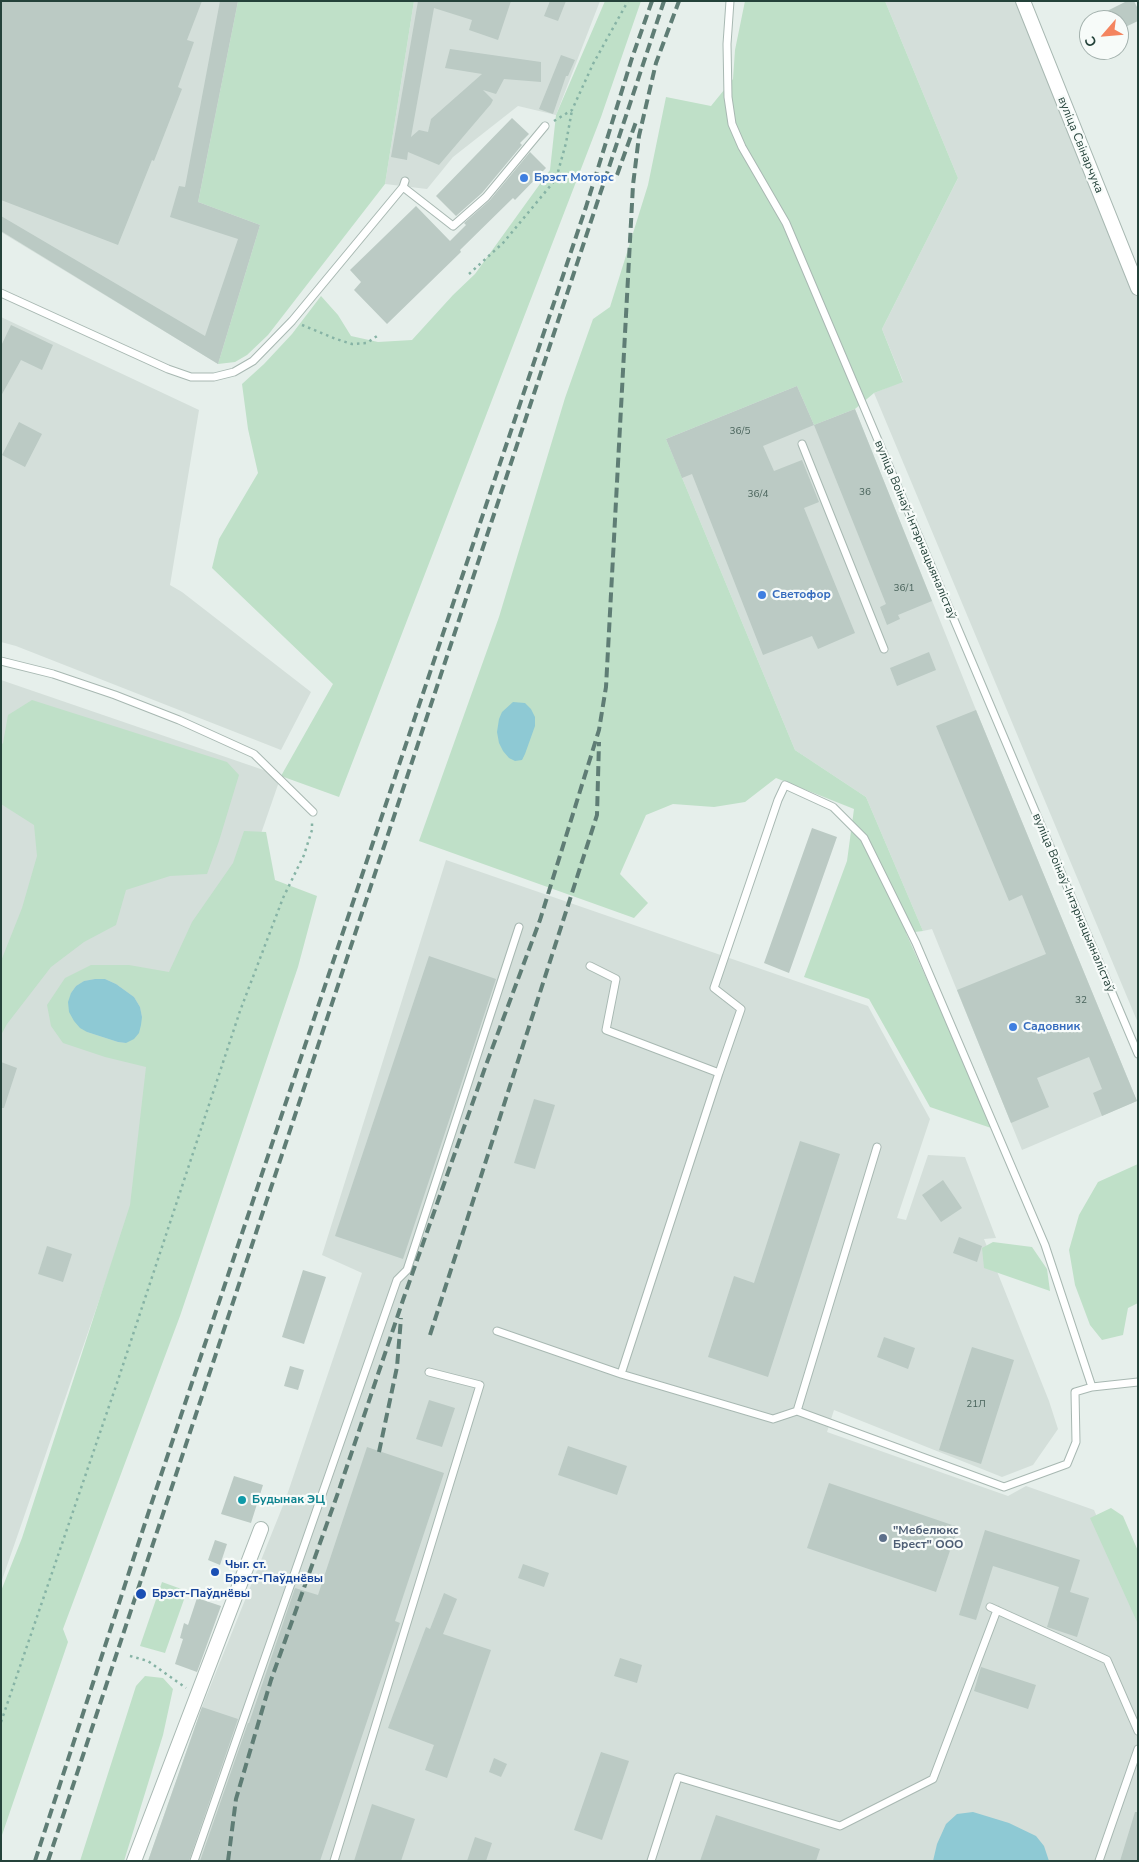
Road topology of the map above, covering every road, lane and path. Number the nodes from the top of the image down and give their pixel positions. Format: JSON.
{"nodes":[{"id":1,"x":628,"y":1,"type":"edge"},
{"id":2,"x":730,"y":1,"type":"edge"},
{"id":3,"x":1023,"y":1,"type":"edge"},
{"id":4,"x":572,"y":110,"type":"junction"},
{"id":5,"x":546,"y":126,"type":"joint"},
{"id":6,"x":469,"y":274,"type":"dead end"},
{"id":7,"x":1138,"y":288,"type":"edge"},
{"id":8,"x":1,"y":293,"type":"edge"},
{"id":9,"x":292,"y":321,"type":"junction"},
{"id":10,"x":377,"y":336,"type":"dead end"},
{"id":11,"x":802,"y":444,"type":"dead end"},
{"id":12,"x":884,"y":649,"type":"dead end"},
{"id":13,"x":1,"y":661,"type":"edge"},
{"id":14,"x":313,"y":812,"type":"joint"},
{"id":15,"x":519,"y":928,"type":"dead end"},
{"id":16,"x":590,"y":966,"type":"dead end"},
{"id":17,"x":1138,"y":1054,"type":"edge"},
{"id":18,"x":719,"y":1073,"type":"junction"},
{"id":19,"x":877,"y":1147,"type":"dead end"},
{"id":20,"x":497,"y":1331,"type":"dead end"},
{"id":21,"x":429,"y":1372,"type":"dead end"},
{"id":22,"x":621,"y":1374,"type":"junction"},
{"id":23,"x":1138,"y":1382,"type":"edge"},
{"id":24,"x":1092,"y":1387,"type":"junction"},
{"id":25,"x":796,"y":1411,"type":"junction"},
{"id":26,"x":261,"y":1529,"type":"dead end"},
{"id":27,"x":130,"y":1656,"type":"dead end"},
{"id":28,"x":197,"y":1696,"type":"junction"},
{"id":29,"x":1,"y":1722,"type":"edge"},
{"id":30,"x":1138,"y":1730,"type":"edge"},
{"id":31,"x":1138,"y":1749,"type":"edge"},
{"id":32,"x":134,"y":1861,"type":"edge"},
{"id":33,"x":194,"y":1861,"type":"edge"},
{"id":34,"x":334,"y":1861,"type":"edge"},
{"id":35,"x":651,"y":1861,"type":"edge"},
{"id":36,"x":1099,"y":1861,"type":"edge"}],
"edges":[{"from":1,"to":4,"type":"path"},
{"from":2,"to":17,"type":"lane","name":"вуліца Воінаў-Інтэрнацыяналістаў"},
{"from":3,"to":7,"type":"street","name":"вуліца Свінарчука"},
{"from":4,"to":5,"type":"path"},
{"from":4,"to":6,"type":"path"},
{"from":5,"to":9,"type":"lane"},
{"from":8,"to":9,"type":"lane"},
{"from":9,"to":10,"type":"path"},
{"from":11,"to":12,"type":"lane"},
{"from":13,"to":14,"type":"lane"},
{"from":14,"to":29,"type":"path"},
{"from":15,"to":33,"type":"lane"},
{"from":16,"to":18,"type":"lane"},
{"from":18,"to":22,"type":"lane"},
{"from":18,"to":24,"type":"lane"},
{"from":19,"to":25,"type":"lane"},
{"from":20,"to":22,"type":"lane"},
{"from":21,"to":34,"type":"lane"},
{"from":22,"to":25,"type":"lane"},
{"from":23,"to":24,"type":"lane"},
{"from":24,"to":25,"type":"lane"},
{"from":26,"to":28,"type":"street"},
{"from":27,"to":28,"type":"path"},
{"from":28,"to":32,"type":"street"},
{"from":30,"to":35,"type":"lane"},
{"from":31,"to":36,"type":"lane"}]}
